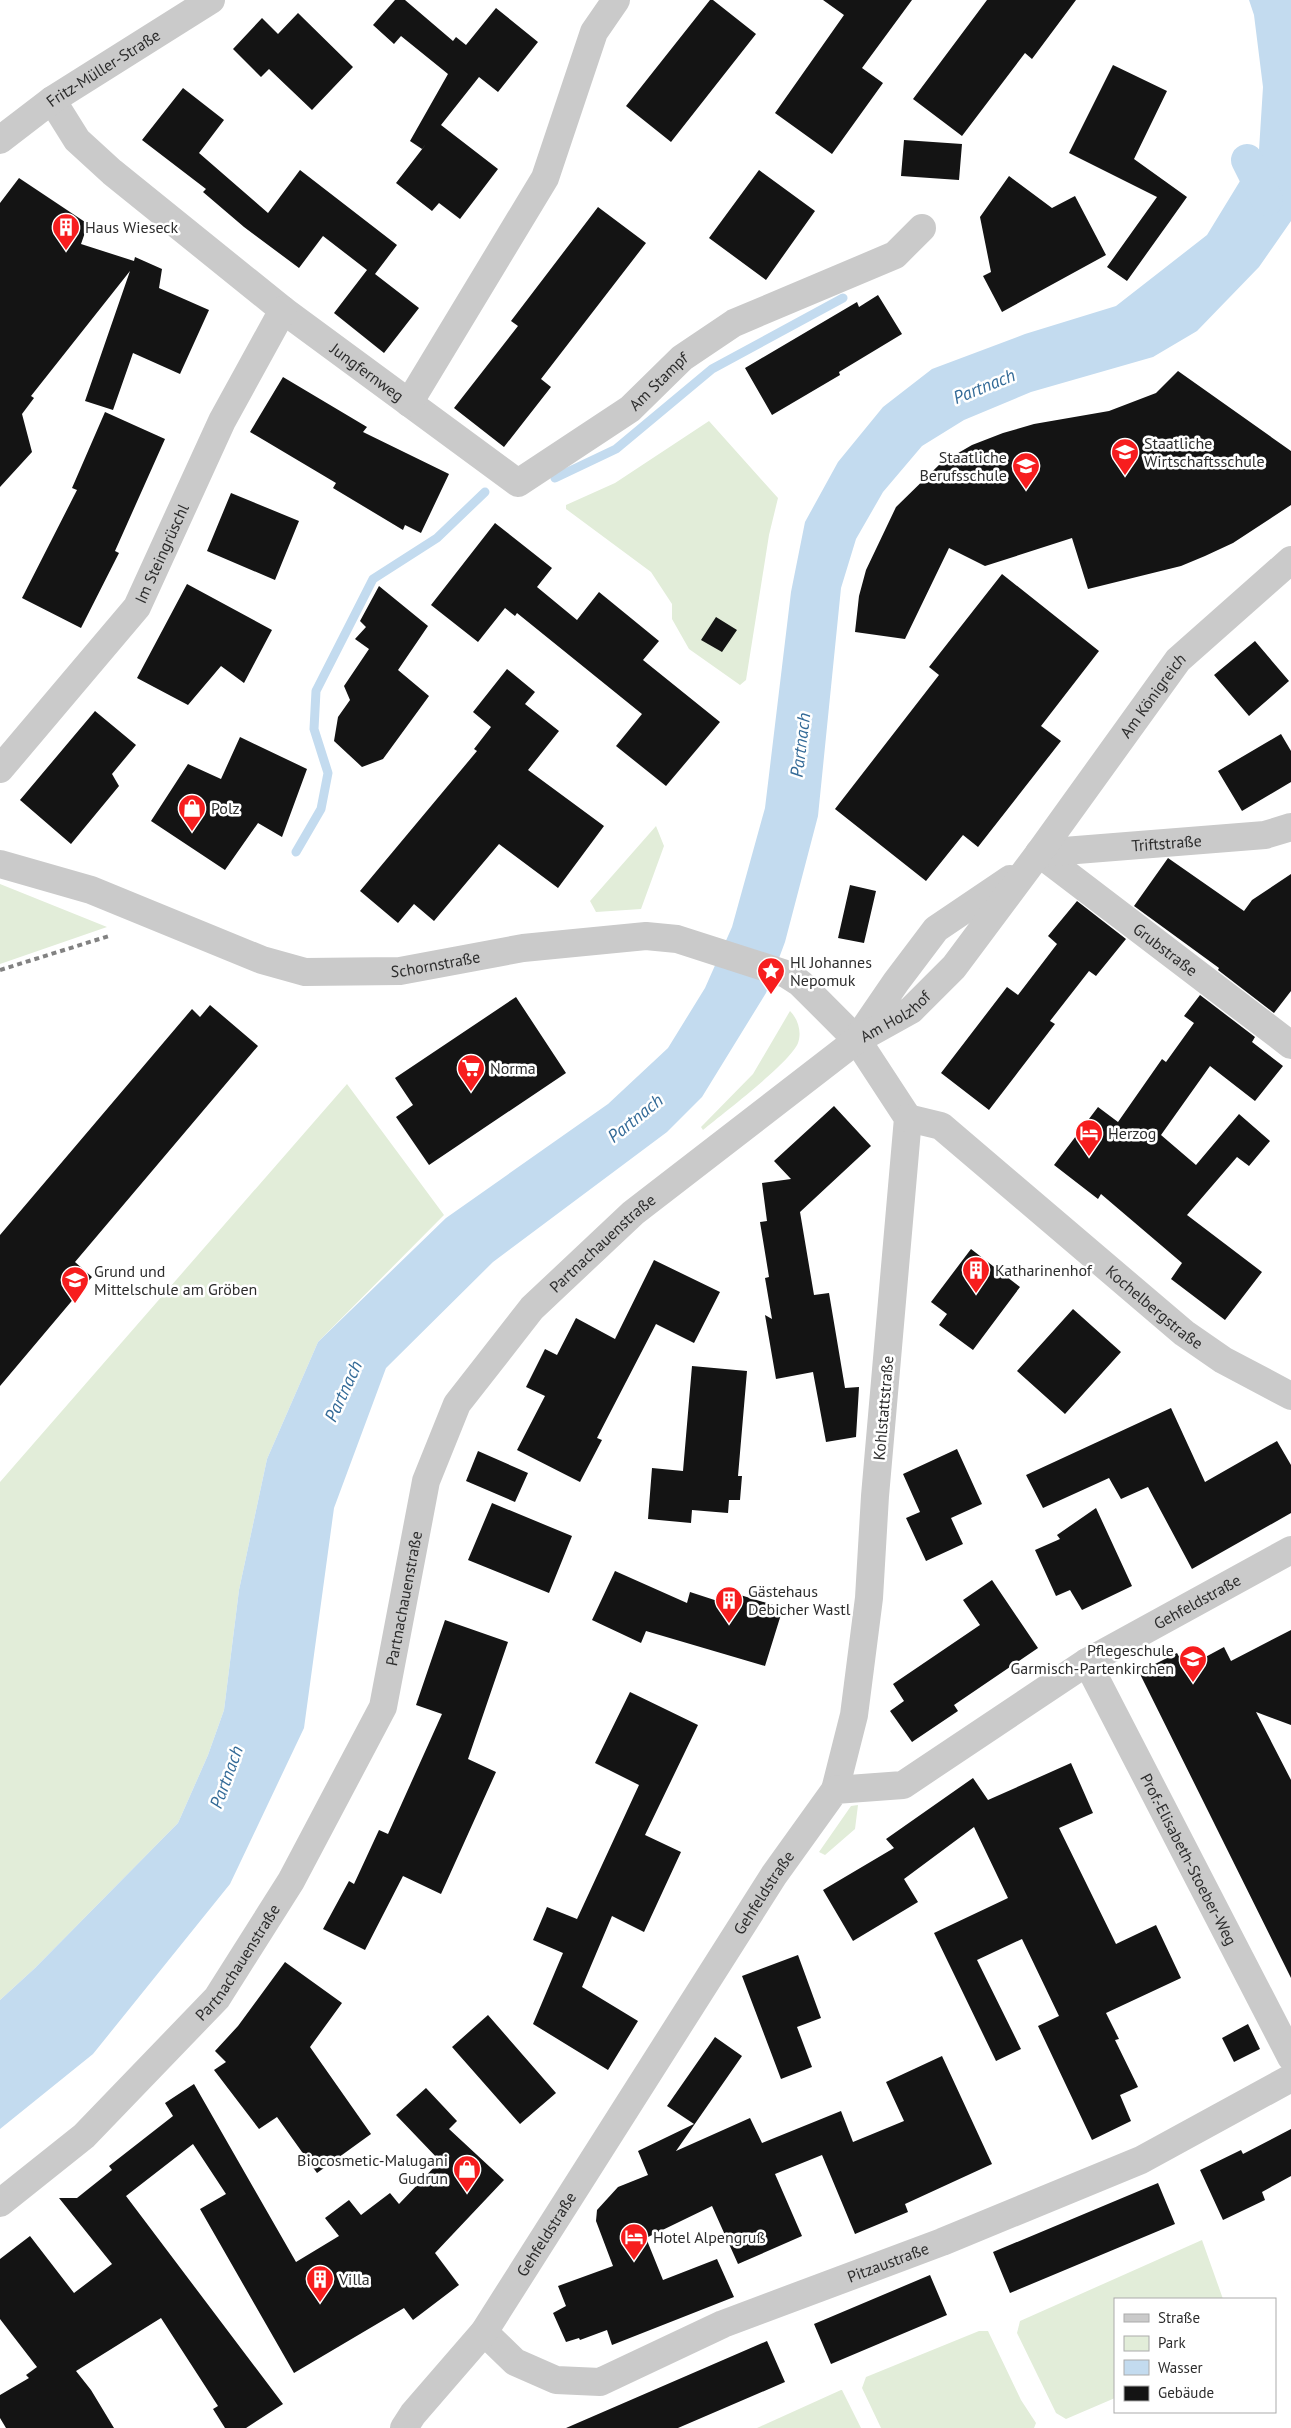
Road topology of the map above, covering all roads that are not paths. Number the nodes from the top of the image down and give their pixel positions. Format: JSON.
{"nodes":[{"id":1,"x":211,"y":0,"type":"edge"},
{"id":2,"x":616,"y":0,"type":"edge"},
{"id":3,"x":52,"y":100,"type":"junction"},
{"id":4,"x":0,"y":140,"type":"edge"},
{"id":5,"x":922,"y":228,"type":"dead end"},
{"id":6,"x":284,"y":310,"type":"junction"},
{"id":7,"x":409,"y":403,"type":"junction"},
{"id":8,"x":1291,"y":560,"type":"edge"},
{"id":9,"x":0,"y":769,"type":"edge"},
{"id":10,"x":1291,"y":828,"type":"edge"},
{"id":11,"x":1034,"y":859,"type":"junction"},
{"id":12,"x":0,"y":864,"type":"edge"},
{"id":13,"x":857,"y":1040,"type":"junction"},
{"id":14,"x":1291,"y":1045,"type":"edge"},
{"id":15,"x":908,"y":1118,"type":"junction"},
{"id":16,"x":1291,"y":1396,"type":"edge"},
{"id":17,"x":1291,"y":1550,"type":"edge"},
{"id":18,"x":1087,"y":1662,"type":"junction"},
{"id":19,"x":835,"y":1790,"type":"junction"},
{"id":20,"x":1291,"y":2057,"type":"edge"},
{"id":21,"x":1291,"y":2078,"type":"edge"},
{"id":22,"x":0,"y":2203,"type":"edge"},
{"id":23,"x":484,"y":2332,"type":"junction"},
{"id":24,"x":404,"y":2428,"type":"edge"}],
"edges":[{"from":1,"to":3,"type":"street","name":"Fritz-Müller-Straße"},
{"from":2,"to":7,"type":"street","name":"Jungfernweg"},
{"from":3,"to":4,"type":"street","name":"Fritz-Müller-Straße"},
{"from":3,"to":6,"type":"street","name":"Jungfernweg"},
{"from":5,"to":7,"type":"street","name":"Am Stampf"},
{"from":6,"to":7,"type":"street","name":"Jungfernweg"},
{"from":6,"to":9,"type":"street","name":"Im Steingrüschl"},
{"from":8,"to":11,"type":"street","name":"Am Königreich"},
{"from":10,"to":11,"type":"street","name":"Triftstraße"},
{"from":11,"to":13,"type":"street","name":"Am Holzhof"},
{"from":11,"to":13,"type":"street","name":"Am Holzhof"},
{"from":11,"to":14,"type":"street","name":"Grubstraße"},
{"from":12,"to":13,"type":"street","name":"Schornstraße"},
{"from":13,"to":15,"type":"street"},
{"from":13,"to":22,"type":"street","name":"Partnachauenstraße"},
{"from":15,"to":16,"type":"street","name":"Kochelbergstraße"},
{"from":15,"to":19,"type":"street","name":"Kohlstattstraße"},
{"from":17,"to":18,"type":"street","name":"Gehfeldstraße"},
{"from":18,"to":19,"type":"street","name":"Gehfeldstraße"},
{"from":18,"to":20,"type":"street","name":"Prof.-Elisabeth-Stoeber-Weg"},
{"from":19,"to":23,"type":"street","name":"Gehfeldstraße"},
{"from":21,"to":23,"type":"street","name":"Pitzaustraße"},
{"from":23,"to":24,"type":"street","name":"Gehfeldstraße"}]}
